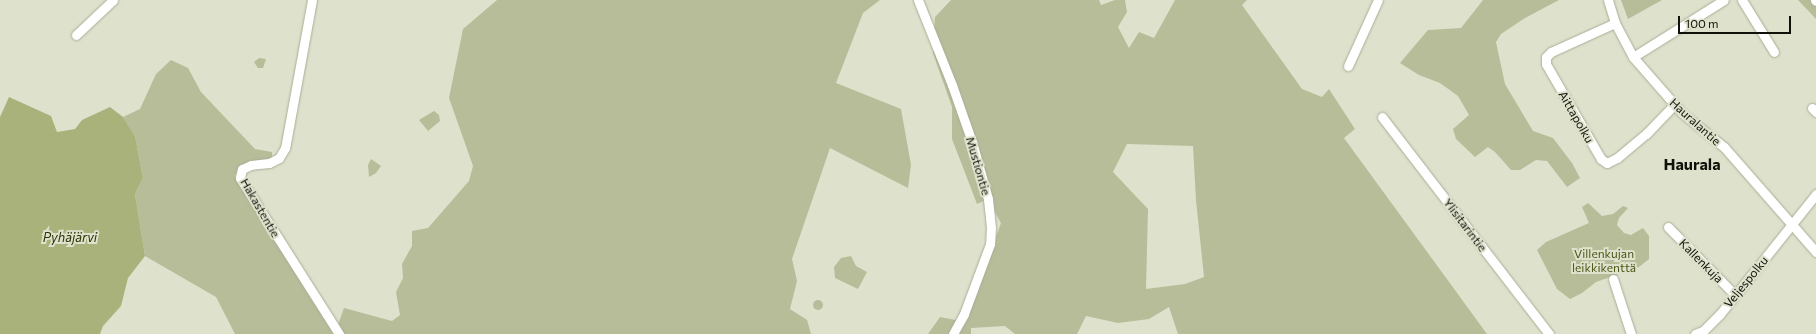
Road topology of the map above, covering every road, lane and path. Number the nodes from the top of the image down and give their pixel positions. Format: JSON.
{"nodes":[{"id":1,"x":113,"y":0,"type":"edge"},
{"id":2,"x":312,"y":0,"type":"edge"},
{"id":3,"x":918,"y":0,"type":"edge"},
{"id":4,"x":1378,"y":0,"type":"edge"},
{"id":5,"x":1608,"y":0,"type":"edge"},
{"id":6,"x":1724,"y":0,"type":"edge"},
{"id":7,"x":1742,"y":0,"type":"edge"},
{"id":8,"x":1615,"y":24,"type":"junction"},
{"id":9,"x":76,"y":35,"type":"dead end"},
{"id":10,"x":1774,"y":52,"type":"dead end"},
{"id":11,"x":1633,"y":57,"type":"junction"},
{"id":12,"x":1348,"y":66,"type":"dead end"},
{"id":13,"x":1674,"y":105,"type":"junction"},
{"id":14,"x":1382,"y":117,"type":"dead end"},
{"id":15,"x":1816,"y":194,"type":"edge"},
{"id":16,"x":1792,"y":224,"type":"junction"},
{"id":17,"x":1668,"y":227,"type":"dead end"},
{"id":18,"x":1816,"y":252,"type":"edge"},
{"id":19,"x":1612,"y":279,"type":"dead end"},
{"id":20,"x":1735,"y":295,"type":"junction"},
{"id":21,"x":339,"y":334,"type":"edge"},
{"id":22,"x":953,"y":334,"type":"edge"},
{"id":23,"x":1549,"y":334,"type":"edge"},
{"id":24,"x":1631,"y":334,"type":"edge"},
{"id":25,"x":1695,"y":334,"type":"edge"}],
"edges":[{"from":1,"to":9,"type":"street"},
{"from":2,"to":21,"type":"street","name":"Hakastentie"},
{"from":3,"to":22,"type":"street","name":"Mustiontie"},
{"from":4,"to":12,"type":"street"},
{"from":5,"to":8,"type":"street","name":"Hauralantie"},
{"from":6,"to":11,"type":"street"},
{"from":7,"to":10,"type":"street"},
{"from":8,"to":11,"type":"street","name":"Hauralantie"},
{"from":8,"to":13,"type":"street","name":"Aittapolku"},
{"from":11,"to":13,"type":"street","name":"Hauralantie"},
{"from":13,"to":16,"type":"street","name":"Hauralantie"},
{"from":14,"to":23,"type":"street","name":"Ylisitarintie"},
{"from":15,"to":16,"type":"street","name":"Veljespolku"},
{"from":16,"to":18,"type":"street","name":"Hauralantie"},
{"from":16,"to":20,"type":"street","name":"Veljespolku"},
{"from":17,"to":20,"type":"street","name":"Kallenkuja"},
{"from":19,"to":24,"type":"street"},
{"from":20,"to":25,"type":"street","name":"Veljespolku"}]}
